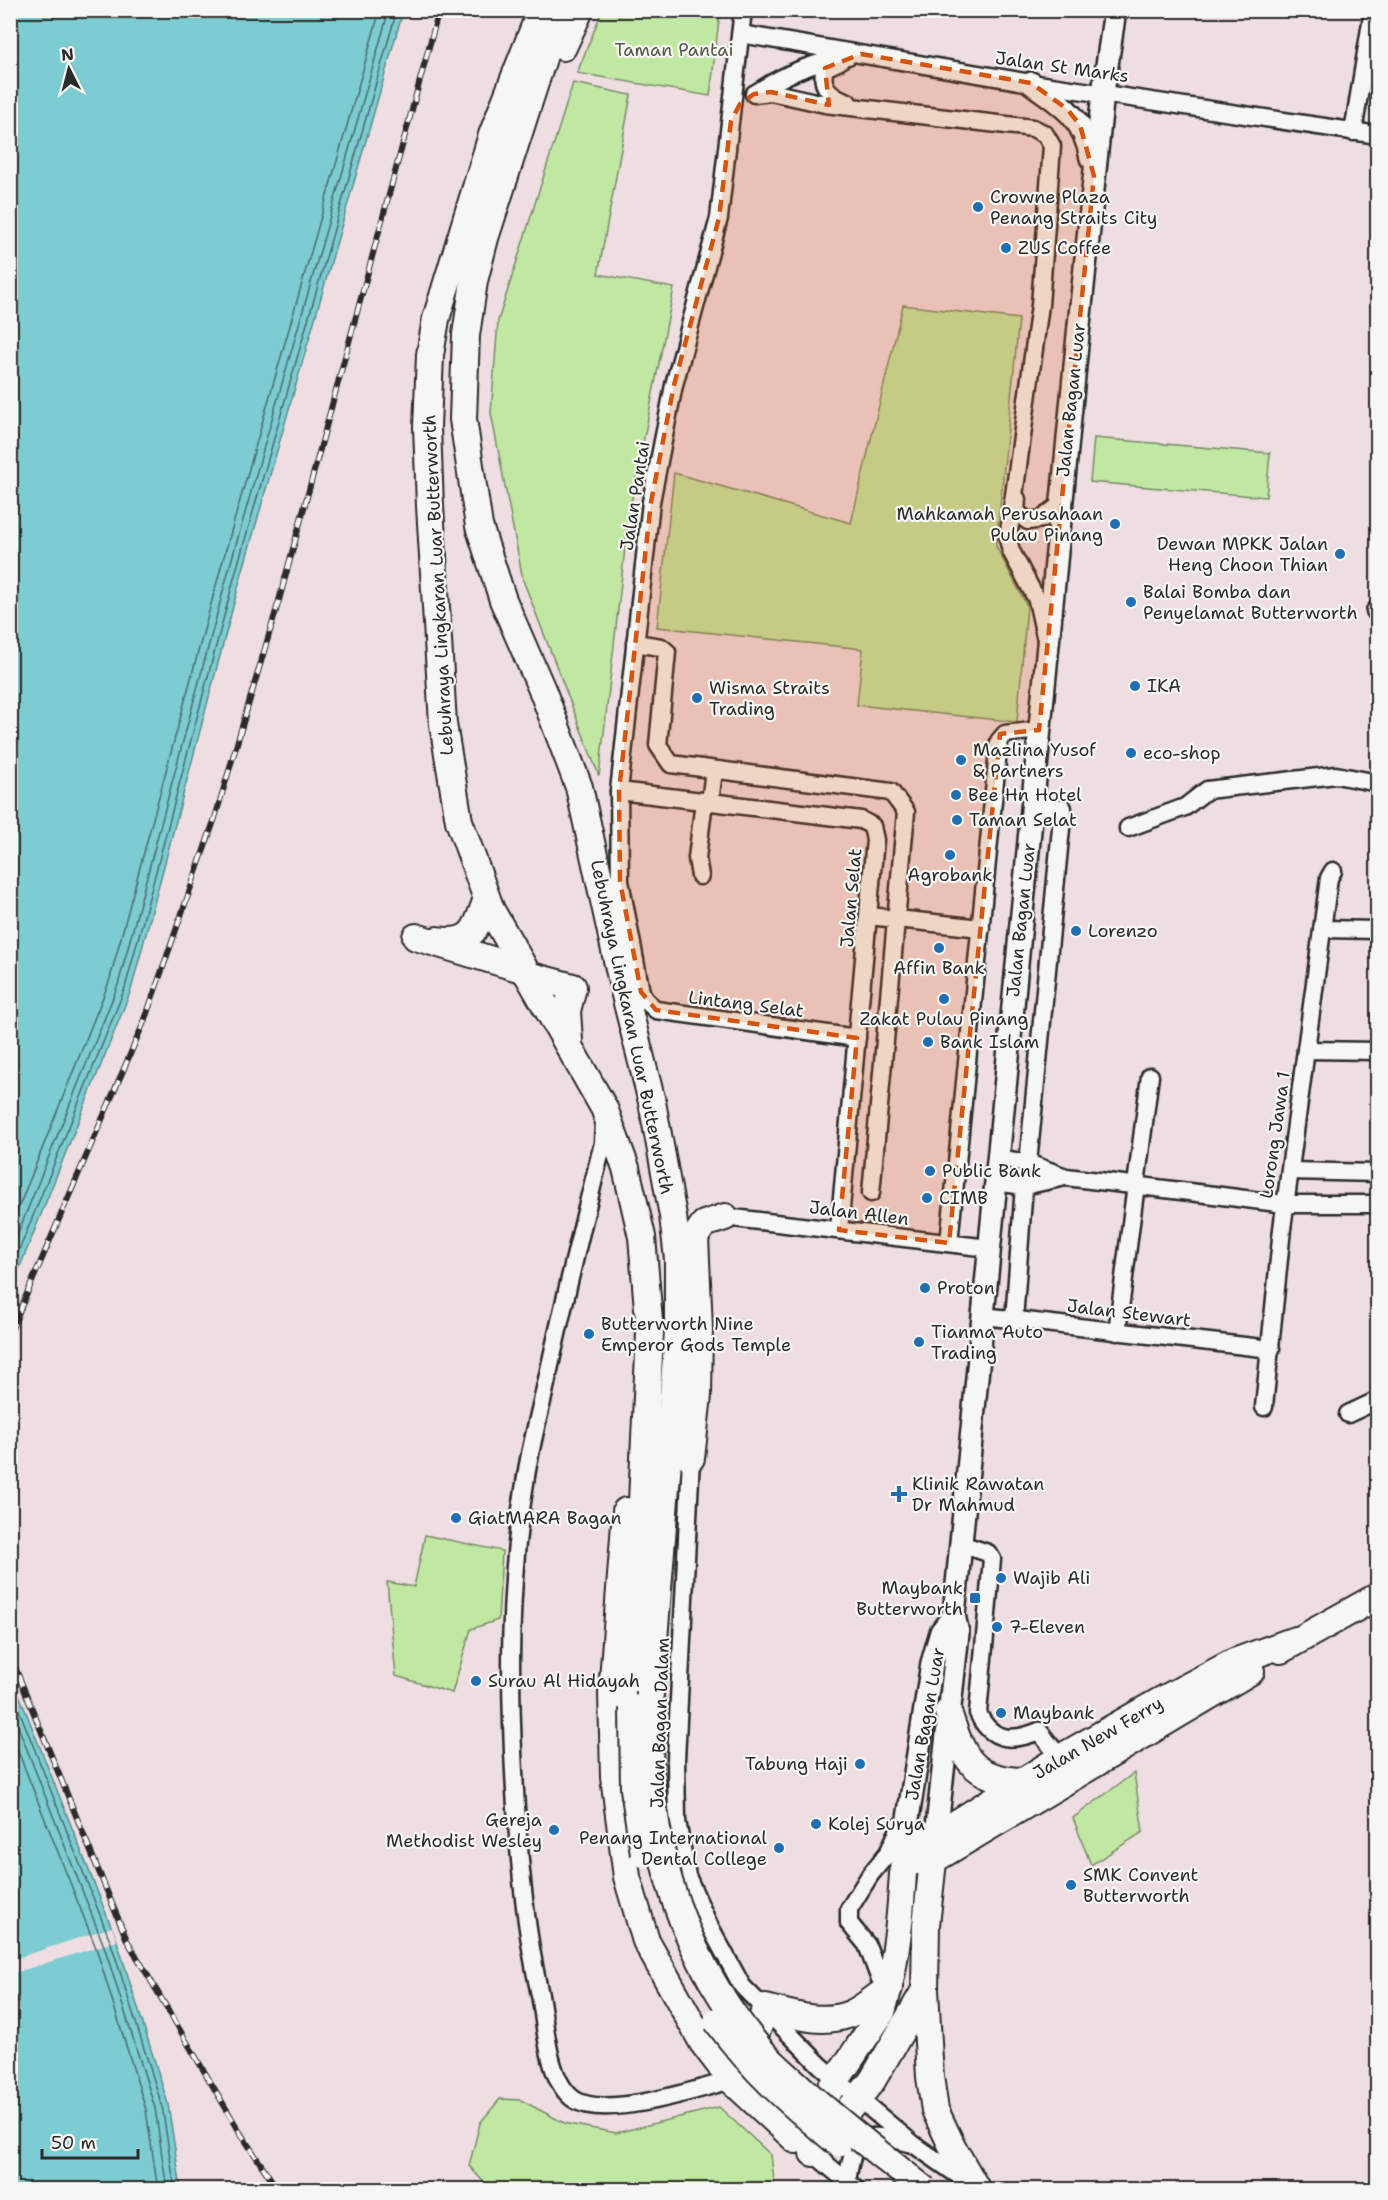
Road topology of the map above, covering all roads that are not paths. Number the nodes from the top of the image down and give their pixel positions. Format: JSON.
{"nodes":[{"id":1,"x":526,"y":10,"type":"edge"},
{"id":2,"x":541,"y":10,"type":"edge"},
{"id":3,"x":561,"y":10,"type":"edge"},
{"id":4,"x":580,"y":10,"type":"edge"},
{"id":5,"x":743,"y":10,"type":"edge"},
{"id":6,"x":1114,"y":10,"type":"edge"},
{"id":7,"x":1373,"y":10,"type":"edge"},
{"id":8,"x":741,"y":34,"type":"junction"},
{"id":9,"x":861,"y":54,"type":"junction"},
{"id":10,"x":1031,"y":83,"type":"junction"},
{"id":11,"x":754,"y":94,"type":"junction"},
{"id":12,"x":1102,"y":102,"type":"junction"},
{"id":13,"x":871,"y":109,"type":"junction"},
{"id":14,"x":731,"y":120,"type":"junction"},
{"id":15,"x":1353,"y":132,"type":"junction"},
{"id":16,"x":492,"y":135,"type":"junction"},
{"id":17,"x":1377,"y":135,"type":"edge"},
{"id":18,"x":515,"y":151,"type":"junction"},
{"id":19,"x":1094,"y":176,"type":"junction"},
{"id":20,"x":1017,"y":483,"type":"junction"},
{"id":21,"x":1061,"y":504,"type":"junction"},
{"id":22,"x":635,"y":643,"type":"junction"},
{"id":23,"x":1047,"y":647,"type":"junction"},
{"id":24,"x":1039,"y":730,"type":"junction"},
{"id":25,"x":714,"y":770,"type":"junction"},
{"id":26,"x":1377,"y":783,"type":"edge"},
{"id":27,"x":619,"y":791,"type":"junction"},
{"id":28,"x":707,"y":802,"type":"junction"},
{"id":29,"x":1032,"y":806,"type":"junction"},
{"id":30,"x":1128,"y":828,"type":"dead end"},
{"id":31,"x":1333,"y":871,"type":"dead end"},
{"id":32,"x":700,"y":876,"type":"dead end"},
{"id":33,"x":486,"y":901,"type":"junction"},
{"id":34,"x":869,"y":916,"type":"junction"},
{"id":35,"x":897,"y":919,"type":"junction"},
{"id":36,"x":981,"y":928,"type":"junction"},
{"id":37,"x":1322,"y":929,"type":"junction"},
{"id":38,"x":1377,"y":930,"type":"edge"},
{"id":39,"x":526,"y":973,"type":"junction"},
{"id":40,"x":641,"y":992,"type":"joint"},
{"id":41,"x":857,"y":1038,"type":"junction"},
{"id":42,"x":1306,"y":1050,"type":"junction"},
{"id":43,"x":1377,"y":1052,"type":"edge"},
{"id":44,"x":1150,"y":1076,"type":"dead end"},
{"id":45,"x":604,"y":1108,"type":"junction"},
{"id":46,"x":846,"y":1153,"type":"junction"},
{"id":47,"x":663,"y":1155,"type":"junction"},
{"id":48,"x":874,"y":1157,"type":"junction"},
{"id":49,"x":998,"y":1158,"type":"junction"},
{"id":50,"x":1028,"y":1163,"type":"junction"},
{"id":51,"x":1290,"y":1171,"type":"junction"},
{"id":52,"x":1377,"y":1173,"type":"edge"},
{"id":53,"x":1066,"y":1177,"type":"junction"},
{"id":54,"x":996,"y":1182,"type":"junction"},
{"id":55,"x":1135,"y":1185,"type":"junction"},
{"id":56,"x":1024,"y":1186,"type":"junction"},
{"id":57,"x":871,"y":1193,"type":"dead end"},
{"id":58,"x":1286,"y":1204,"type":"junction"},
{"id":59,"x":1377,"y":1204,"type":"edge"},
{"id":60,"x":725,"y":1217,"type":"junction"},
{"id":61,"x":839,"y":1230,"type":"junction"},
{"id":62,"x":949,"y":1243,"type":"junction"},
{"id":63,"x":989,"y":1248,"type":"junction"},
{"id":64,"x":678,"y":1259,"type":"junction"},
{"id":65,"x":983,"y":1316,"type":"junction"},
{"id":66,"x":1014,"y":1320,"type":"junction"},
{"id":67,"x":1117,"y":1332,"type":"junction"},
{"id":68,"x":1271,"y":1349,"type":"junction"},
{"id":69,"x":650,"y":1359,"type":"junction"},
{"id":70,"x":1377,"y":1400,"type":"edge"},
{"id":71,"x":1264,"y":1407,"type":"dead end"},
{"id":72,"x":1348,"y":1414,"type":"dead end"},
{"id":73,"x":691,"y":1458,"type":"junction"},
{"id":74,"x":961,"y":1544,"type":"junction"},
{"id":75,"x":1377,"y":1596,"type":"edge"},
{"id":76,"x":954,"y":1615,"type":"junction"},
{"id":77,"x":1295,"y":1640,"type":"junction"},
{"id":78,"x":642,"y":1691,"type":"junction"},
{"id":79,"x":948,"y":1712,"type":"junction"},
{"id":80,"x":1060,"y":1758,"type":"junction"},
{"id":81,"x":1024,"y":1780,"type":"junction"},
{"id":82,"x":911,"y":1800,"type":"junction"},
{"id":83,"x":987,"y":1828,"type":"junction"},
{"id":84,"x":934,"y":1848,"type":"junction"},
{"id":85,"x":905,"y":1850,"type":"junction"},
{"id":86,"x":926,"y":1925,"type":"junction"},
{"id":87,"x":889,"y":1988,"type":"junction"},
{"id":88,"x":925,"y":1990,"type":"junction"},
{"id":89,"x":766,"y":2008,"type":"junction"},
{"id":90,"x":703,"y":2043,"type":"junction"},
{"id":91,"x":731,"y":2080,"type":"junction"},
{"id":92,"x":838,"y":2080,"type":"junction"},
{"id":93,"x":858,"y":2098,"type":"junction"},
{"id":94,"x":913,"y":2144,"type":"junction"},
{"id":95,"x":804,"y":2146,"type":"junction"},
{"id":96,"x":852,"y":2186,"type":"edge"},
{"id":97,"x":977,"y":2189,"type":"edge"},
{"id":98,"x":898,"y":2190,"type":"edge"},
{"id":99,"x":926,"y":2190,"type":"edge"}],
"edges":[{"from":1,"to":16,"type":"highway"},
{"from":2,"to":16,"type":"highway","name":"Lebuhraya Lingkaran Luar Butterworth"},
{"from":3,"to":18,"type":"highway","name":"Lebuhraya Lingkaran Luar Butterworth"},
{"from":4,"to":18,"type":"highway"},
{"from":5,"to":8,"type":"street","name":"Jalan Pantai"},
{"from":6,"to":12,"type":"main road","name":"Jalan Bagan Luar"},
{"from":7,"to":15,"type":"street"},
{"from":8,"to":9,"type":"street","name":"Jalan St Marks"},
{"from":8,"to":14,"type":"street","name":"Jalan Pantai"},
{"from":9,"to":10,"type":"street","name":"Jalan St Marks"},
{"from":9,"to":11,"type":"street"},
{"from":9,"to":13,"type":"street"},
{"from":10,"to":12,"type":"street","name":"Jalan St Marks"},
{"from":10,"to":19,"type":"main road"},
{"from":11,"to":13,"type":"street"},
{"from":11,"to":14,"type":"street"},
{"from":12,"to":15,"type":"street","name":"Jalan St Marks"},
{"from":12,"to":19,"type":"main road","name":"Jalan Bagan Luar"},
{"from":13,"to":20,"type":"street"},
{"from":14,"to":22,"type":"street","name":"Jalan Pantai"},
{"from":15,"to":17,"type":"street","name":"Jalan St Marks"},
{"from":16,"to":33,"type":"highway","name":"Lebuhraya Lingkaran Luar Butterworth"},
{"from":18,"to":47,"type":"highway","name":"Lebuhraya Lingkaran Luar Butterworth"},
{"from":19,"to":21,"type":"main road","name":"Jalan Bagan Luar"},
{"from":20,"to":21,"type":"street"},
{"from":20,"to":23,"type":"street"},
{"from":21,"to":23,"type":"main road","name":"Jalan Bagan Luar"},
{"from":22,"to":25,"type":"street"},
{"from":22,"to":27,"type":"street","name":"Jalan Pantai"},
{"from":23,"to":24,"type":"main road","name":"Jalan Bagan Luar"},
{"from":24,"to":29,"type":"main road","name":"Jalan Bagan Luar"},
{"from":24,"to":36,"type":"street"},
{"from":25,"to":28,"type":"street"},
{"from":25,"to":35,"type":"street"},
{"from":26,"to":30,"type":"street"},
{"from":27,"to":28,"type":"street","name":"Jalan Selat"},
{"from":27,"to":40,"type":"street","name":"Jalan Pantai"},
{"from":28,"to":32,"type":"street"},
{"from":28,"to":34,"type":"street","name":"Jalan Selat"},
{"from":29,"to":49,"type":"main road","name":"Jalan Bagan Luar"},
{"from":29,"to":50,"type":"street"},
{"from":31,"to":37,"type":"street","name":"Lorong Jawa 1"},
{"from":33,"to":39,"type":"highway","name":"Lebuhraya Lingkaran Luar Butterworth"},
{"from":33,"to":39,"type":"highway"},
{"from":34,"to":35,"type":"street"},
{"from":34,"to":41,"type":"street","name":"Jalan Selat"},
{"from":35,"to":36,"type":"street"},
{"from":35,"to":48,"type":"street"},
{"from":36,"to":62,"type":"street"},
{"from":37,"to":38,"type":"street"},
{"from":37,"to":42,"type":"street","name":"Lorong Jawa 1"},
{"from":39,"to":45,"type":"highway","name":"Lebuhraya Lingkaran Luar Butterworth"},
{"from":40,"to":41,"type":"street","name":"Lintang Selat"},
{"from":41,"to":46,"type":"street","name":"Jalan Selat"},
{"from":42,"to":43,"type":"street"},
{"from":42,"to":51,"type":"street","name":"Lorong Jawa 1"},
{"from":44,"to":55,"type":"street"},
{"from":45,"to":69,"type":"highway","name":"Lebuhraya Lingkaran Luar Butterworth"},
{"from":45,"to":91,"type":"street"},
{"from":46,"to":48,"type":"street"},
{"from":46,"to":61,"type":"street","name":"Jalan Selat"},
{"from":47,"to":60,"type":"highway"},
{"from":47,"to":64,"type":"highway","name":"Lebuhraya Lingkaran Luar Butterworth"},
{"from":48,"to":57,"type":"street"},
{"from":49,"to":50,"type":"street"},
{"from":49,"to":54,"type":"main road","name":"Jalan Bagan Luar"},
{"from":50,"to":53,"type":"street"},
{"from":51,"to":52,"type":"street"},
{"from":51,"to":58,"type":"street","name":"Lorong Jawa 1"},
{"from":53,"to":55,"type":"street"},
{"from":53,"to":56,"type":"street"},
{"from":54,"to":56,"type":"street"},
{"from":54,"to":63,"type":"main road","name":"Jalan Bagan Luar"},
{"from":55,"to":58,"type":"street"},
{"from":55,"to":67,"type":"street"},
{"from":56,"to":66,"type":"street"},
{"from":58,"to":59,"type":"street"},
{"from":58,"to":68,"type":"street","name":"Lorong Jawa 1"},
{"from":60,"to":61,"type":"street","name":"Jalan Allen"},
{"from":60,"to":73,"type":"highway"},
{"from":61,"to":62,"type":"street","name":"Jalan Allen"},
{"from":62,"to":63,"type":"street","name":"Jalan Allen"},
{"from":63,"to":65,"type":"main road","name":"Jalan Bagan Luar"},
{"from":64,"to":73,"type":"highway"},
{"from":64,"to":78,"type":"highway","name":"Lebuhraya Lingkaran Luar Butterworth"},
{"from":65,"to":66,"type":"street","name":"Jalan Stewart"},
{"from":65,"to":74,"type":"main road","name":"Jalan Bagan Luar"},
{"from":66,"to":67,"type":"street","name":"Jalan Stewart"},
{"from":67,"to":68,"type":"street","name":"Jalan Stewart"},
{"from":68,"to":71,"type":"street","name":"Lorong Jawa 1"},
{"from":69,"to":78,"type":"highway","name":"Lebuhraya Lingkaran Luar Butterworth"},
{"from":69,"to":90,"type":"highway"},
{"from":70,"to":72,"type":"street"},
{"from":73,"to":89,"type":"street","name":"Jalan Bagan Dalam"},
{"from":74,"to":76,"type":"main road","name":"Jalan Bagan Luar"},
{"from":74,"to":80,"type":"street"},
{"from":75,"to":77,"type":"highway","name":"Jalan New Ferry"},
{"from":76,"to":79,"type":"main road","name":"Jalan Bagan Luar"},
{"from":76,"to":82,"type":"main road","name":"Jalan Bagan Luar"},
{"from":77,"to":80,"type":"highway","name":"Jalan New Ferry"},
{"from":77,"to":83,"type":"highway","name":"Jalan New Ferry"},
{"from":78,"to":98,"type":"highway","name":"Lebuhraya Lingkaran Luar Butterworth","bridge":true},
{"from":78,"to":99,"type":"highway","name":"Lebuhraya Lingkaran Luar Butterworth","bridge":true},
{"from":79,"to":81,"type":"highway"},
{"from":79,"to":84,"type":"main road","name":"Jalan Bagan Luar"},
{"from":80,"to":81,"type":"highway","name":"Jalan New Ferry"},
{"from":81,"to":84,"type":"highway","name":"Jalan New Ferry"},
{"from":82,"to":85,"type":"main road","name":"Jalan Bagan Luar"},
{"from":82,"to":87,"type":"street"},
{"from":83,"to":84,"type":"highway","name":"Jalan New Ferry"},
{"from":83,"to":86,"type":"highway"},
{"from":84,"to":85,"type":"highway","name":"Jalan New Ferry"},
{"from":84,"to":86,"type":"highway"},
{"from":85,"to":87,"type":"highway"},
{"from":86,"to":88,"type":"highway"},
{"from":87,"to":89,"type":"highway"},
{"from":87,"to":92,"type":"highway"},
{"from":88,"to":93,"type":"highway"},
{"from":88,"to":97,"type":"highway"},
{"from":89,"to":90,"type":"highway"},
{"from":89,"to":92,"type":"street","name":"Jalan Bagan Dalam"},
{"from":90,"to":91,"type":"highway"},
{"from":91,"to":95,"type":"highway"},
{"from":92,"to":93,"type":"street","name":"Jalan Bagan Dalam"},
{"from":92,"to":95,"type":"highway"},
{"from":93,"to":94,"type":"street","name":"Jalan Bagan Dalam"},
{"from":93,"to":95,"type":"highway"},
{"from":94,"to":96,"type":"street"},
{"from":94,"to":97,"type":"street","name":"Jalan Bagan Dalam"},
{"from":95,"to":96,"type":"street"}]}
